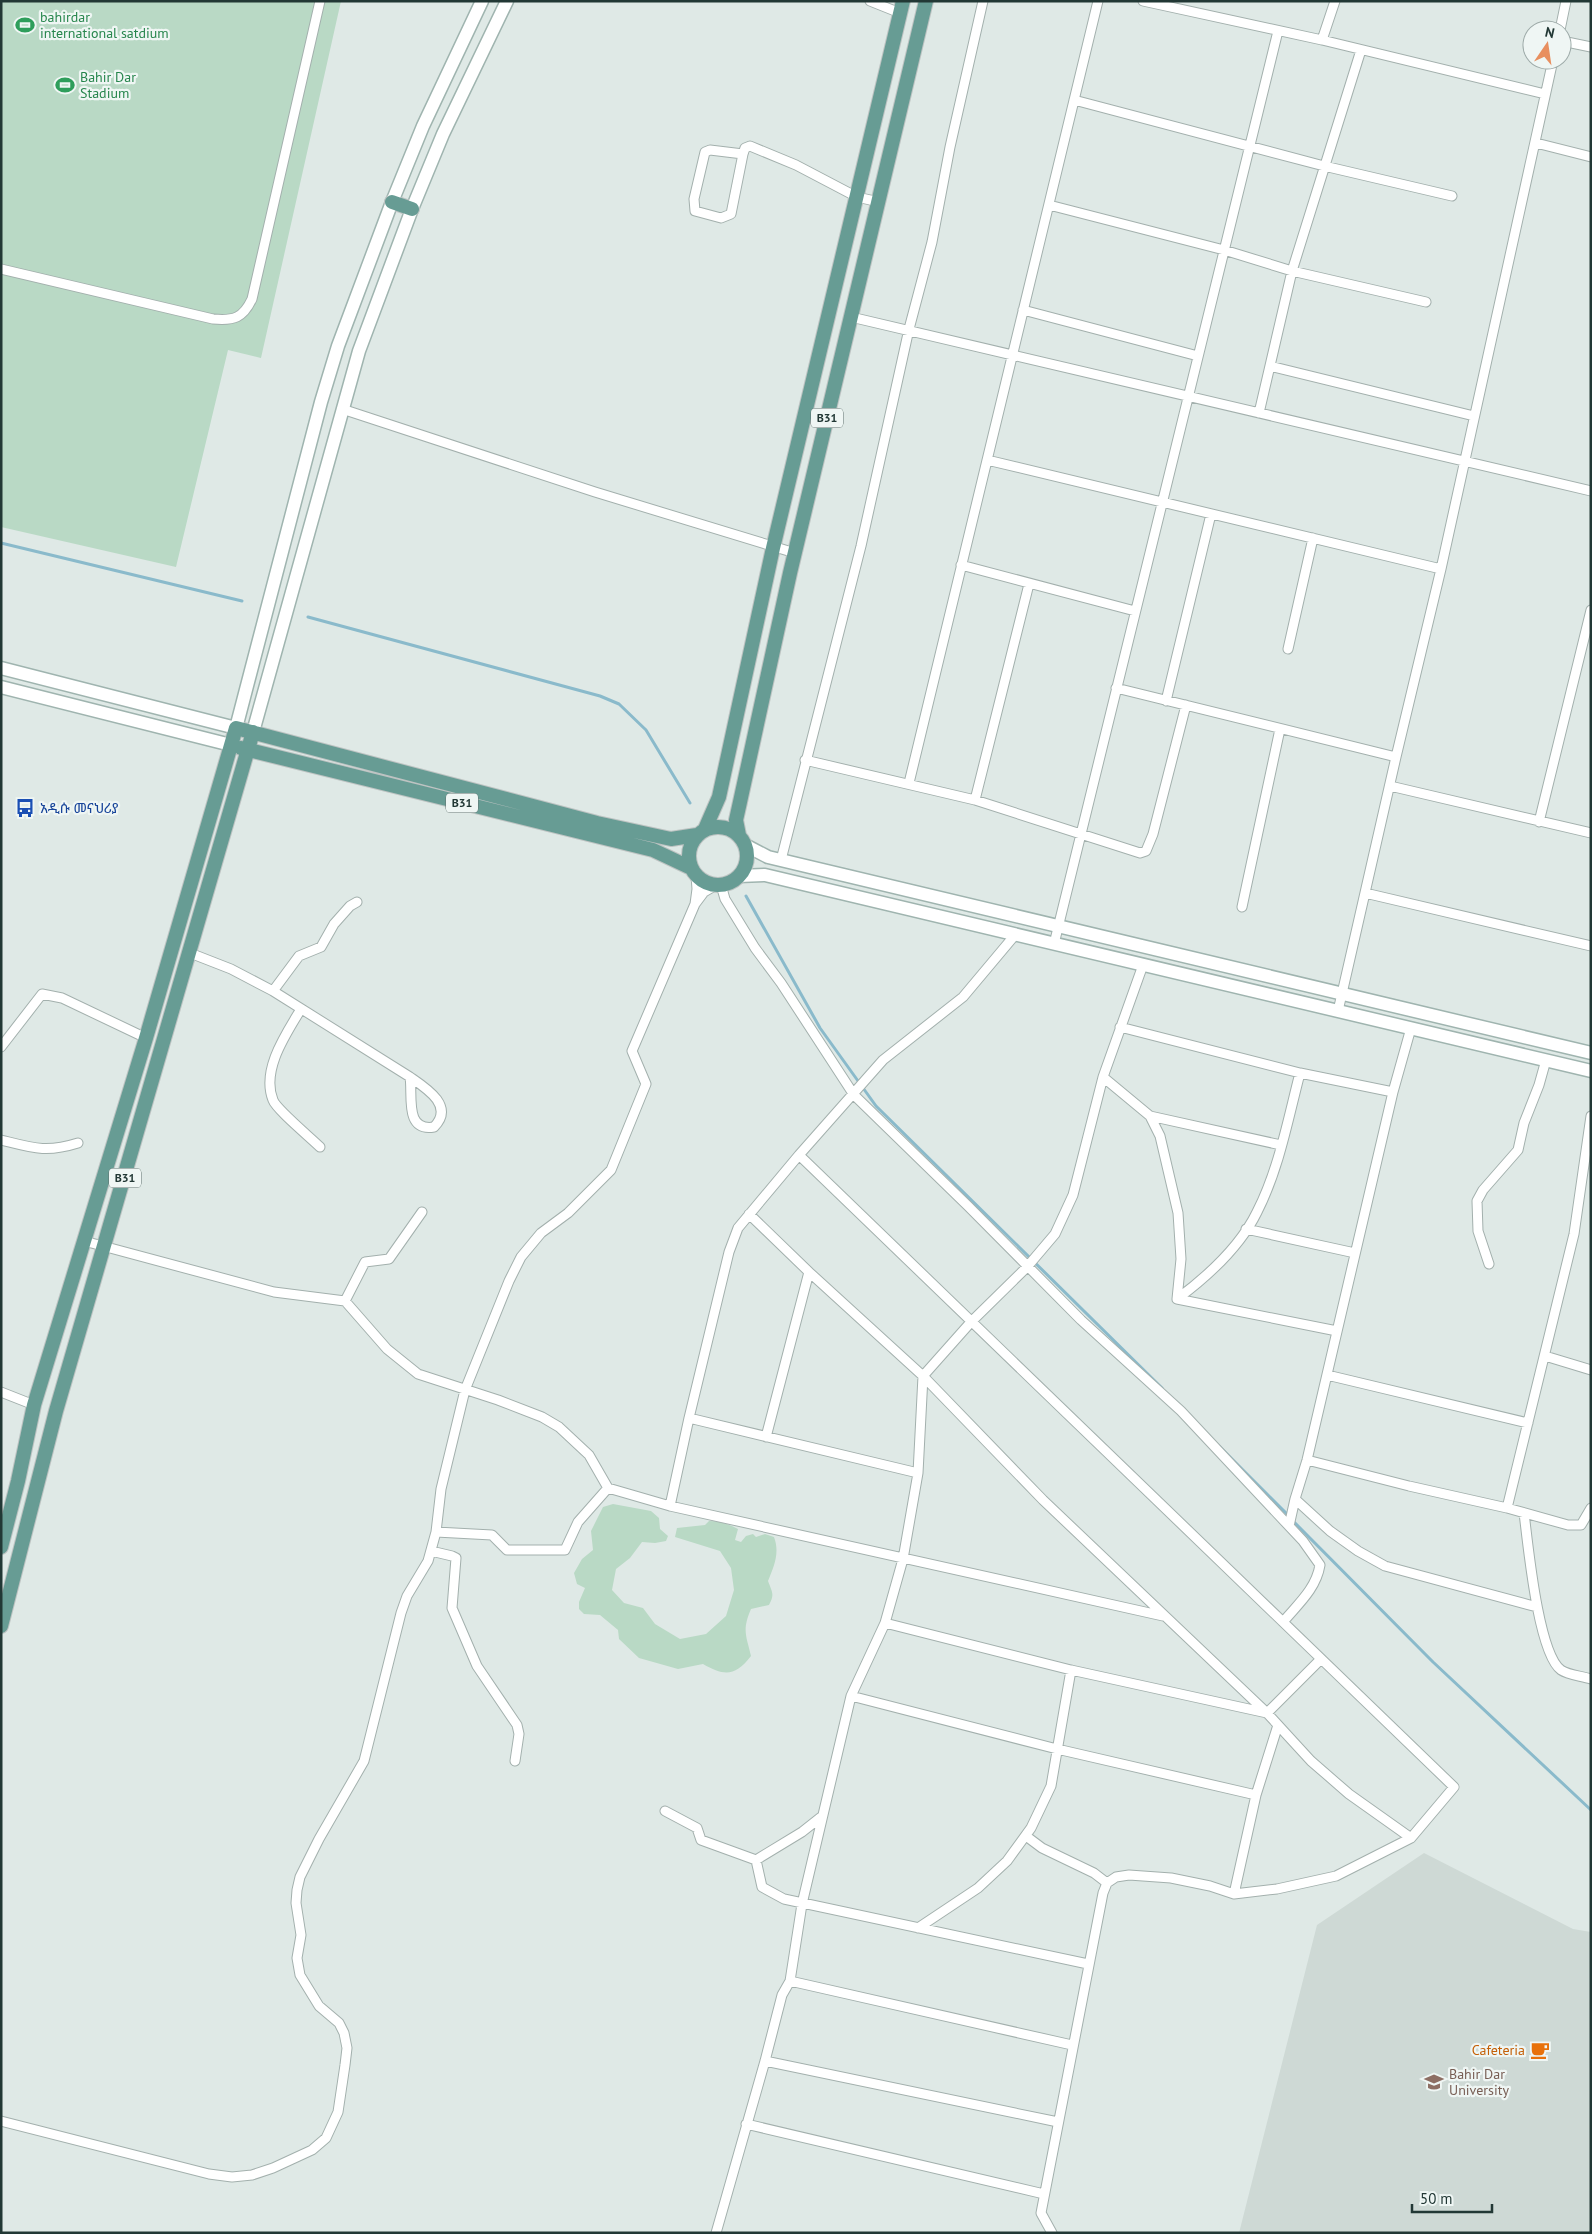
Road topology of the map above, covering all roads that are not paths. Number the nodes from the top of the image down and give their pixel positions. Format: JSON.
{"nodes":[{"id":1,"x":320,"y":1,"type":"edge"},
{"id":2,"x":482,"y":1,"type":"edge"},
{"id":3,"x":507,"y":1,"type":"edge"},
{"id":4,"x":870,"y":1,"type":"edge"},
{"id":5,"x":926,"y":1,"type":"edge"},
{"id":6,"x":983,"y":1,"type":"edge"},
{"id":7,"x":1098,"y":1,"type":"edge"},
{"id":8,"x":1143,"y":1,"type":"edge"},
{"id":9,"x":1335,"y":1,"type":"edge"},
{"id":10,"x":1566,"y":1,"type":"edge"},
{"id":11,"x":902,"y":7,"type":"edge"},
{"id":12,"x":1562,"y":20,"type":"edge"},
{"id":13,"x":1278,"y":31,"type":"junction"},
{"id":14,"x":1322,"y":40,"type":"junction"},
{"id":15,"x":1572,"y":43,"type":"edge"},
{"id":16,"x":1591,"y":48,"type":"edge"},
{"id":17,"x":1361,"y":50,"type":"junction"},
{"id":18,"x":1551,"y":70,"type":"edge"},
{"id":19,"x":887,"y":71,"type":"junction"},
{"id":20,"x":909,"y":76,"type":"junction"},
{"id":21,"x":1545,"y":94,"type":"junction"},
{"id":22,"x":1074,"y":100,"type":"junction"},
{"id":23,"x":1536,"y":143,"type":"junction"},
{"id":24,"x":1250,"y":146,"type":"junction"},
{"id":25,"x":743,"y":154,"type":"junction"},
{"id":26,"x":1591,"y":158,"type":"edge"},
{"id":27,"x":1324,"y":166,"type":"junction"},
{"id":28,"x":1452,"y":196,"type":"dead end"},
{"id":29,"x":857,"y":197,"type":"junction"},
{"id":30,"x":392,"y":202,"type":"junction"},
{"id":31,"x":879,"y":202,"type":"junction"},
{"id":32,"x":1049,"y":205,"type":"junction"},
{"id":33,"x":412,"y":209,"type":"junction"},
{"id":34,"x":1224,"y":250,"type":"junction"},
{"id":35,"x":1,"y":269,"type":"edge"},
{"id":36,"x":1292,"y":271,"type":"junction"},
{"id":37,"x":1426,"y":302,"type":"dead end"},
{"id":38,"x":1023,"y":310,"type":"junction"},
{"id":39,"x":851,"y":317,"type":"junction"},
{"id":40,"x":909,"y":329,"type":"junction"},
{"id":41,"x":1012,"y":355,"type":"junction"},
{"id":42,"x":1198,"y":356,"type":"junction"},
{"id":43,"x":1270,"y":366,"type":"junction"},
{"id":44,"x":1188,"y":396,"type":"junction"},
{"id":45,"x":342,"y":409,"type":"junction"},
{"id":46,"x":1259,"y":413,"type":"junction"},
{"id":47,"x":1474,"y":416,"type":"junction"},
{"id":48,"x":987,"y":460,"type":"junction"},
{"id":49,"x":1464,"y":461,"type":"junction"},
{"id":50,"x":1591,"y":491,"type":"edge"},
{"id":51,"x":1162,"y":502,"type":"junction"},
{"id":52,"x":1211,"y":514,"type":"junction"},
{"id":53,"x":1313,"y":538,"type":"junction"},
{"id":54,"x":773,"y":548,"type":"junction"},
{"id":55,"x":795,"y":553,"type":"junction"},
{"id":56,"x":962,"y":565,"type":"junction"},
{"id":57,"x":1441,"y":569,"type":"junction"},
{"id":58,"x":1028,"y":584,"type":"junction"},
{"id":59,"x":1591,"y":610,"type":"edge"},
{"id":60,"x":1135,"y":611,"type":"junction"},
{"id":61,"x":1288,"y":649,"type":"dead end"},
{"id":62,"x":1,"y":668,"type":"edge"},
{"id":63,"x":1,"y":687,"type":"edge"},
{"id":64,"x":1116,"y":688,"type":"junction"},
{"id":65,"x":1166,"y":701,"type":"junction"},
{"id":66,"x":1186,"y":705,"type":"junction"},
{"id":67,"x":236,"y":728,"type":"junction"},
{"id":68,"x":1280,"y":729,"type":"junction"},
{"id":69,"x":253,"y":732,"type":"junction"},
{"id":70,"x":231,"y":745,"type":"junction"},
{"id":71,"x":249,"y":750,"type":"junction"},
{"id":72,"x":1396,"y":757,"type":"junction"},
{"id":73,"x":805,"y":760,"type":"junction"},
{"id":74,"x":908,"y":784,"type":"junction"},
{"id":75,"x":1390,"y":786,"type":"junction"},
{"id":76,"x":975,"y":800,"type":"junction"},
{"id":77,"x":1539,"y":822,"type":"junction"},
{"id":78,"x":701,"y":832,"type":"junction"},
{"id":79,"x":1591,"y":833,"type":"edge"},
{"id":80,"x":1080,"y":834,"type":"junction"},
{"id":81,"x":742,"y":840,"type":"junction"},
{"id":82,"x":781,"y":860,"type":"junction"},
{"id":83,"x":693,"y":872,"type":"junction"},
{"id":84,"x":739,"y":876,"type":"junction"},
{"id":85,"x":718,"y":885,"type":"junction"},
{"id":86,"x":1365,"y":893,"type":"junction"},
{"id":87,"x":357,"y":902,"type":"dead end"},
{"id":88,"x":694,"y":904,"type":"junction"},
{"id":89,"x":1242,"y":907,"type":"dead end"},
{"id":90,"x":1057,"y":926,"type":"junction"},
{"id":91,"x":1016,"y":935,"type":"junction"},
{"id":92,"x":1054,"y":944,"type":"junction"},
{"id":93,"x":1591,"y":946,"type":"edge"},
{"id":94,"x":190,"y":953,"type":"junction"},
{"id":95,"x":1196,"y":959,"type":"junction"},
{"id":96,"x":1143,"y":965,"type":"junction"},
{"id":97,"x":1193,"y":976,"type":"junction"},
{"id":98,"x":273,"y":991,"type":"junction"},
{"id":99,"x":1342,"y":994,"type":"junction"},
{"id":100,"x":301,"y":1009,"type":"junction"},
{"id":101,"x":1338,"y":1011,"type":"junction"},
{"id":102,"x":1120,"y":1028,"type":"junction"},
{"id":103,"x":1411,"y":1028,"type":"junction"},
{"id":104,"x":146,"y":1038,"type":"junction"},
{"id":105,"x":1,"y":1047,"type":"edge"},
{"id":106,"x":1591,"y":1052,"type":"edge"},
{"id":107,"x":1546,"y":1060,"type":"junction"},
{"id":108,"x":1591,"y":1071,"type":"edge"},
{"id":109,"x":1300,"y":1073,"type":"junction"},
{"id":110,"x":410,"y":1077,"type":"junction"},
{"id":111,"x":1103,"y":1077,"type":"junction"},
{"id":112,"x":1393,"y":1092,"type":"junction"},
{"id":113,"x":854,"y":1095,"type":"junction"},
{"id":114,"x":1150,"y":1116,"type":"junction"},
{"id":115,"x":1591,"y":1116,"type":"edge"},
{"id":116,"x":1,"y":1140,"type":"edge"},
{"id":117,"x":78,"y":1142,"type":"dead end"},
{"id":118,"x":1282,"y":1145,"type":"junction"},
{"id":119,"x":320,"y":1147,"type":"dead end"},
{"id":120,"x":799,"y":1154,"type":"junction"},
{"id":121,"x":422,"y":1212,"type":"dead end"},
{"id":122,"x":749,"y":1214,"type":"junction"},
{"id":123,"x":1246,"y":1229,"type":"junction"},
{"id":124,"x":84,"y":1242,"type":"junction"},
{"id":125,"x":105,"y":1247,"type":"junction"},
{"id":126,"x":1355,"y":1253,"type":"junction"},
{"id":127,"x":1489,"y":1264,"type":"dead end"},
{"id":128,"x":1028,"y":1266,"type":"junction"},
{"id":129,"x":809,"y":1272,"type":"junction"},
{"id":130,"x":1177,"y":1299,"type":"junction"},
{"id":131,"x":345,"y":1301,"type":"junction"},
{"id":132,"x":971,"y":1322,"type":"junction"},
{"id":133,"x":1337,"y":1331,"type":"junction"},
{"id":134,"x":1545,"y":1356,"type":"junction"},
{"id":135,"x":1591,"y":1370,"type":"edge"},
{"id":136,"x":1327,"y":1375,"type":"junction"},
{"id":137,"x":923,"y":1376,"type":"junction"},
{"id":138,"x":465,"y":1390,"type":"junction"},
{"id":139,"x":1,"y":1392,"type":"edge"},
{"id":140,"x":34,"y":1405,"type":"junction"},
{"id":141,"x":689,"y":1418,"type":"junction"},
{"id":142,"x":1528,"y":1423,"type":"junction"},
{"id":143,"x":766,"y":1437,"type":"junction"},
{"id":144,"x":1308,"y":1460,"type":"junction"},
{"id":145,"x":918,"y":1473,"type":"junction"},
{"id":146,"x":608,"y":1488,"type":"junction"},
{"id":147,"x":1295,"y":1499,"type":"junction"},
{"id":148,"x":670,"y":1506,"type":"junction"},
{"id":149,"x":1507,"y":1508,"type":"junction"},
{"id":150,"x":1591,"y":1508,"type":"edge"},
{"id":151,"x":1524,"y":1513,"type":"junction"},
{"id":152,"x":1289,"y":1525,"type":"junction"},
{"id":153,"x":436,"y":1532,"type":"junction"},
{"id":154,"x":1,"y":1547,"type":"edge"},
{"id":155,"x":431,"y":1551,"type":"junction"},
{"id":156,"x":903,"y":1559,"type":"junction"},
{"id":157,"x":1537,"y":1607,"type":"junction"},
{"id":158,"x":1163,"y":1616,"type":"junction"},
{"id":159,"x":1283,"y":1622,"type":"junction"},
{"id":160,"x":885,"y":1623,"type":"junction"},
{"id":161,"x":1,"y":1626,"type":"edge"},
{"id":162,"x":1321,"y":1659,"type":"junction"},
{"id":163,"x":1071,"y":1670,"type":"junction"},
{"id":164,"x":1591,"y":1679,"type":"edge"},
{"id":165,"x":851,"y":1696,"type":"junction"},
{"id":166,"x":1267,"y":1713,"type":"junction"},
{"id":167,"x":1278,"y":1725,"type":"junction"},
{"id":168,"x":1057,"y":1749,"type":"junction"},
{"id":169,"x":515,"y":1761,"type":"dead end"},
{"id":170,"x":1256,"y":1795,"type":"junction"},
{"id":171,"x":664,"y":1811,"type":"dead end"},
{"id":172,"x":821,"y":1818,"type":"junction"},
{"id":173,"x":1026,"y":1836,"type":"junction"},
{"id":174,"x":1411,"y":1838,"type":"junction"},
{"id":175,"x":756,"y":1860,"type":"junction"},
{"id":176,"x":1108,"y":1883,"type":"junction"},
{"id":177,"x":1234,"y":1894,"type":"junction"},
{"id":178,"x":802,"y":1904,"type":"junction"},
{"id":179,"x":918,"y":1928,"type":"junction"},
{"id":180,"x":1088,"y":1964,"type":"junction"},
{"id":181,"x":790,"y":1981,"type":"junction"},
{"id":182,"x":1072,"y":2046,"type":"junction"},
{"id":183,"x":765,"y":2061,"type":"junction"},
{"id":184,"x":1,"y":2121,"type":"edge"},
{"id":185,"x":1058,"y":2122,"type":"junction"},
{"id":186,"x":746,"y":2124,"type":"junction"},
{"id":187,"x":1044,"y":2194,"type":"junction"},
{"id":188,"x":716,"y":2233,"type":"edge"},
{"id":189,"x":1052,"y":2233,"type":"edge"}],
"edges":[{"from":1,"to":35,"type":"street"},
{"from":2,"to":30,"type":"main road"},
{"from":3,"to":33,"type":"main road"},
{"from":4,"to":11,"type":"street"},
{"from":5,"to":20,"type":"main road","number":"B31"},
{"from":6,"to":40,"type":"street"},
{"from":7,"to":22,"type":"street"},
{"from":8,"to":13,"type":"street"},
{"from":9,"to":14,"type":"street"},
{"from":10,"to":12,"type":"street"},
{"from":11,"to":19,"type":"main road","number":"B31"},
{"from":13,"to":14,"type":"street"},
{"from":13,"to":24,"type":"street"},
{"from":14,"to":17,"type":"street"},
{"from":15,"to":16,"type":"street"},
{"from":17,"to":21,"type":"street"},
{"from":17,"to":27,"type":"street"},
{"from":18,"to":21,"type":"street"},
{"from":19,"to":20,"type":"main road"},
{"from":19,"to":29,"type":"main road","number":"B31"},
{"from":20,"to":31,"type":"main road","number":"B31"},
{"from":21,"to":23,"type":"street"},
{"from":22,"to":24,"type":"street"},
{"from":22,"to":32,"type":"street"},
{"from":23,"to":26,"type":"street"},
{"from":23,"to":47,"type":"street"},
{"from":24,"to":27,"type":"street"},
{"from":24,"to":34,"type":"street"},
{"from":25,"to":25,"type":"street"},
{"from":25,"to":29,"type":"street"},
{"from":27,"to":28,"type":"street"},
{"from":27,"to":36,"type":"street"},
{"from":29,"to":31,"type":"street"},
{"from":29,"to":54,"type":"main road","number":"B31"},
{"from":30,"to":33,"type":"main road"},
{"from":30,"to":67,"type":"main road"},
{"from":31,"to":39,"type":"main road","number":"B31"},
{"from":32,"to":34,"type":"street"},
{"from":32,"to":38,"type":"street"},
{"from":33,"to":45,"type":"main road"},
{"from":34,"to":36,"type":"street"},
{"from":34,"to":42,"type":"street"},
{"from":36,"to":37,"type":"street"},
{"from":36,"to":43,"type":"street"},
{"from":38,"to":41,"type":"street"},
{"from":38,"to":42,"type":"street"},
{"from":39,"to":40,"type":"street"},
{"from":39,"to":55,"type":"main road","number":"B31"},
{"from":40,"to":41,"type":"street"},
{"from":40,"to":73,"type":"street"},
{"from":41,"to":44,"type":"street"},
{"from":41,"to":48,"type":"street"},
{"from":42,"to":44,"type":"street"},
{"from":43,"to":46,"type":"street"},
{"from":43,"to":47,"type":"street"},
{"from":44,"to":46,"type":"street"},
{"from":44,"to":51,"type":"street"},
{"from":45,"to":54,"type":"street"},
{"from":45,"to":69,"type":"main road"},
{"from":46,"to":49,"type":"street"},
{"from":47,"to":49,"type":"street"},
{"from":48,"to":51,"type":"street"},
{"from":48,"to":56,"type":"street"},
{"from":49,"to":50,"type":"street"},
{"from":49,"to":57,"type":"street"},
{"from":51,"to":52,"type":"street"},
{"from":51,"to":60,"type":"street"},
{"from":52,"to":53,"type":"street"},
{"from":52,"to":65,"type":"street"},
{"from":53,"to":57,"type":"street"},
{"from":53,"to":61,"type":"street"},
{"from":54,"to":55,"type":"street"},
{"from":54,"to":78,"type":"main road","number":"B31"},
{"from":55,"to":81,"type":"main road","number":"B31"},
{"from":56,"to":58,"type":"street"},
{"from":56,"to":74,"type":"street"},
{"from":57,"to":72,"type":"street"},
{"from":58,"to":60,"type":"street"},
{"from":58,"to":76,"type":"street"},
{"from":59,"to":77,"type":"street"},
{"from":60,"to":64,"type":"street"},
{"from":62,"to":67,"type":"main road"},
{"from":63,"to":70,"type":"main road"},
{"from":64,"to":65,"type":"street"},
{"from":64,"to":80,"type":"street"},
{"from":65,"to":66,"type":"street"},
{"from":66,"to":68,"type":"street"},
{"from":66,"to":80,"type":"street"},
{"from":67,"to":69,"type":"main road","number":"B31"},
{"from":67,"to":70,"type":"main road","number":"B31"},
{"from":68,"to":72,"type":"street"},
{"from":68,"to":89,"type":"street"},
{"from":69,"to":71,"type":"main road","number":"B31"},
{"from":69,"to":78,"type":"main road","number":"B31"},
{"from":70,"to":71,"type":"main road","number":"B31"},
{"from":70,"to":104,"type":"main road","number":"B31"},
{"from":71,"to":83,"type":"main road","number":"B31"},
{"from":71,"to":94,"type":"main road","number":"B31"},
{"from":72,"to":75,"type":"street"},
{"from":73,"to":74,"type":"street"},
{"from":73,"to":82,"type":"street"},
{"from":74,"to":76,"type":"street"},
{"from":75,"to":77,"type":"street"},
{"from":75,"to":86,"type":"street"},
{"from":76,"to":80,"type":"street"},
{"from":77,"to":79,"type":"street"},
{"from":78,"to":81,"type":"main road"},
{"from":78,"to":83,"type":"main road"},
{"from":80,"to":90,"type":"street"},
{"from":81,"to":82,"type":"main road"},
{"from":81,"to":84,"type":"main road"},
{"from":82,"to":90,"type":"main road"},
{"from":83,"to":85,"type":"main road"},
{"from":83,"to":88,"type":"street"},
{"from":84,"to":85,"type":"main road"},
{"from":84,"to":91,"type":"main road"},
{"from":85,"to":88,"type":"street"},
{"from":85,"to":113,"type":"street"},
{"from":86,"to":93,"type":"street"},
{"from":86,"to":99,"type":"street"},
{"from":87,"to":98,"type":"street"},
{"from":88,"to":138,"type":"street"},
{"from":90,"to":92,"type":"street"},
{"from":90,"to":95,"type":"main road"},
{"from":91,"to":92,"type":"main road"},
{"from":91,"to":113,"type":"street"},
{"from":92,"to":96,"type":"main road"},
{"from":94,"to":98,"type":"street"},
{"from":94,"to":125,"type":"main road","number":"B31"},
{"from":95,"to":97,"type":"main road"},
{"from":95,"to":99,"type":"main road"},
{"from":96,"to":97,"type":"main road"},
{"from":96,"to":102,"type":"street"},
{"from":97,"to":101,"type":"main road"},
{"from":98,"to":100,"type":"street"},
{"from":99,"to":101,"type":"street"},
{"from":99,"to":106,"type":"main road"},
{"from":100,"to":110,"type":"street"},
{"from":100,"to":119,"type":"street"},
{"from":101,"to":103,"type":"main road"},
{"from":102,"to":109,"type":"street"},
{"from":102,"to":111,"type":"street"},
{"from":103,"to":107,"type":"main road"},
{"from":103,"to":112,"type":"street"},
{"from":104,"to":105,"type":"street"},
{"from":104,"to":124,"type":"main road","number":"B31"},
{"from":107,"to":108,"type":"main road"},
{"from":107,"to":127,"type":"street"},
{"from":109,"to":112,"type":"street"},
{"from":109,"to":118,"type":"street"},
{"from":110,"to":110,"type":"street"},
{"from":111,"to":114,"type":"street"},
{"from":111,"to":128,"type":"street"},
{"from":112,"to":126,"type":"street"},
{"from":113,"to":120,"type":"street"},
{"from":113,"to":128,"type":"street"},
{"from":114,"to":118,"type":"street"},
{"from":114,"to":130,"type":"street"},
{"from":115,"to":134,"type":"street"},
{"from":116,"to":117,"type":"street"},
{"from":118,"to":123,"type":"street"},
{"from":120,"to":122,"type":"street"},
{"from":120,"to":132,"type":"street"},
{"from":121,"to":131,"type":"street"},
{"from":122,"to":129,"type":"street"},
{"from":122,"to":141,"type":"street"},
{"from":123,"to":126,"type":"street"},
{"from":123,"to":130,"type":"street"},
{"from":124,"to":125,"type":"street"},
{"from":124,"to":140,"type":"main road","number":"B31"},
{"from":125,"to":131,"type":"street"},
{"from":125,"to":161,"type":"main road","number":"B31"},
{"from":126,"to":133,"type":"street"},
{"from":128,"to":132,"type":"street"},
{"from":128,"to":152,"type":"street"},
{"from":129,"to":137,"type":"street"},
{"from":129,"to":143,"type":"street"},
{"from":130,"to":133,"type":"street"},
{"from":131,"to":138,"type":"street"},
{"from":132,"to":137,"type":"street"},
{"from":132,"to":159,"type":"street"},
{"from":133,"to":136,"type":"street"},
{"from":134,"to":135,"type":"street"},
{"from":134,"to":142,"type":"street"},
{"from":136,"to":142,"type":"street"},
{"from":136,"to":144,"type":"street"},
{"from":137,"to":145,"type":"street"},
{"from":137,"to":158,"type":"street"},
{"from":138,"to":146,"type":"street"},
{"from":138,"to":153,"type":"street"},
{"from":139,"to":140,"type":"street"},
{"from":140,"to":154,"type":"main road","number":"B31"},
{"from":141,"to":143,"type":"street"},
{"from":141,"to":148,"type":"street"},
{"from":142,"to":149,"type":"street"},
{"from":143,"to":145,"type":"street"},
{"from":144,"to":147,"type":"street"},
{"from":144,"to":149,"type":"street"},
{"from":145,"to":156,"type":"street"},
{"from":146,"to":148,"type":"street"},
{"from":146,"to":153,"type":"street"},
{"from":147,"to":152,"type":"street"},
{"from":147,"to":157,"type":"street"},
{"from":148,"to":156,"type":"street"},
{"from":149,"to":151,"type":"street"},
{"from":150,"to":151,"type":"street"},
{"from":151,"to":157,"type":"street"},
{"from":152,"to":159,"type":"street"},
{"from":153,"to":155,"type":"street"},
{"from":155,"to":169,"type":"street"},
{"from":155,"to":184,"type":"street"},
{"from":156,"to":158,"type":"street"},
{"from":156,"to":160,"type":"street"},
{"from":157,"to":164,"type":"street"},
{"from":158,"to":166,"type":"street"},
{"from":159,"to":162,"type":"street"},
{"from":160,"to":163,"type":"street"},
{"from":160,"to":165,"type":"street"},
{"from":162,"to":166,"type":"street"},
{"from":162,"to":174,"type":"street"},
{"from":163,"to":166,"type":"street"},
{"from":163,"to":168,"type":"street"},
{"from":165,"to":168,"type":"street"},
{"from":165,"to":172,"type":"street"},
{"from":166,"to":167,"type":"street"},
{"from":167,"to":170,"type":"street"},
{"from":167,"to":174,"type":"street"},
{"from":168,"to":170,"type":"street"},
{"from":168,"to":173,"type":"street"},
{"from":170,"to":177,"type":"street"},
{"from":171,"to":175,"type":"street"},
{"from":172,"to":175,"type":"street"},
{"from":172,"to":178,"type":"street"},
{"from":173,"to":176,"type":"street"},
{"from":173,"to":179,"type":"street"},
{"from":174,"to":177,"type":"street"},
{"from":175,"to":178,"type":"street"},
{"from":176,"to":177,"type":"street"},
{"from":176,"to":180,"type":"street"},
{"from":178,"to":179,"type":"street"},
{"from":178,"to":181,"type":"street"},
{"from":179,"to":180,"type":"street"},
{"from":180,"to":182,"type":"street"},
{"from":181,"to":182,"type":"street"},
{"from":181,"to":183,"type":"street"},
{"from":182,"to":185,"type":"street"},
{"from":183,"to":185,"type":"street"},
{"from":183,"to":186,"type":"street"},
{"from":185,"to":187,"type":"street"},
{"from":186,"to":187,"type":"street"},
{"from":186,"to":188,"type":"street"},
{"from":187,"to":189,"type":"street"}]}
